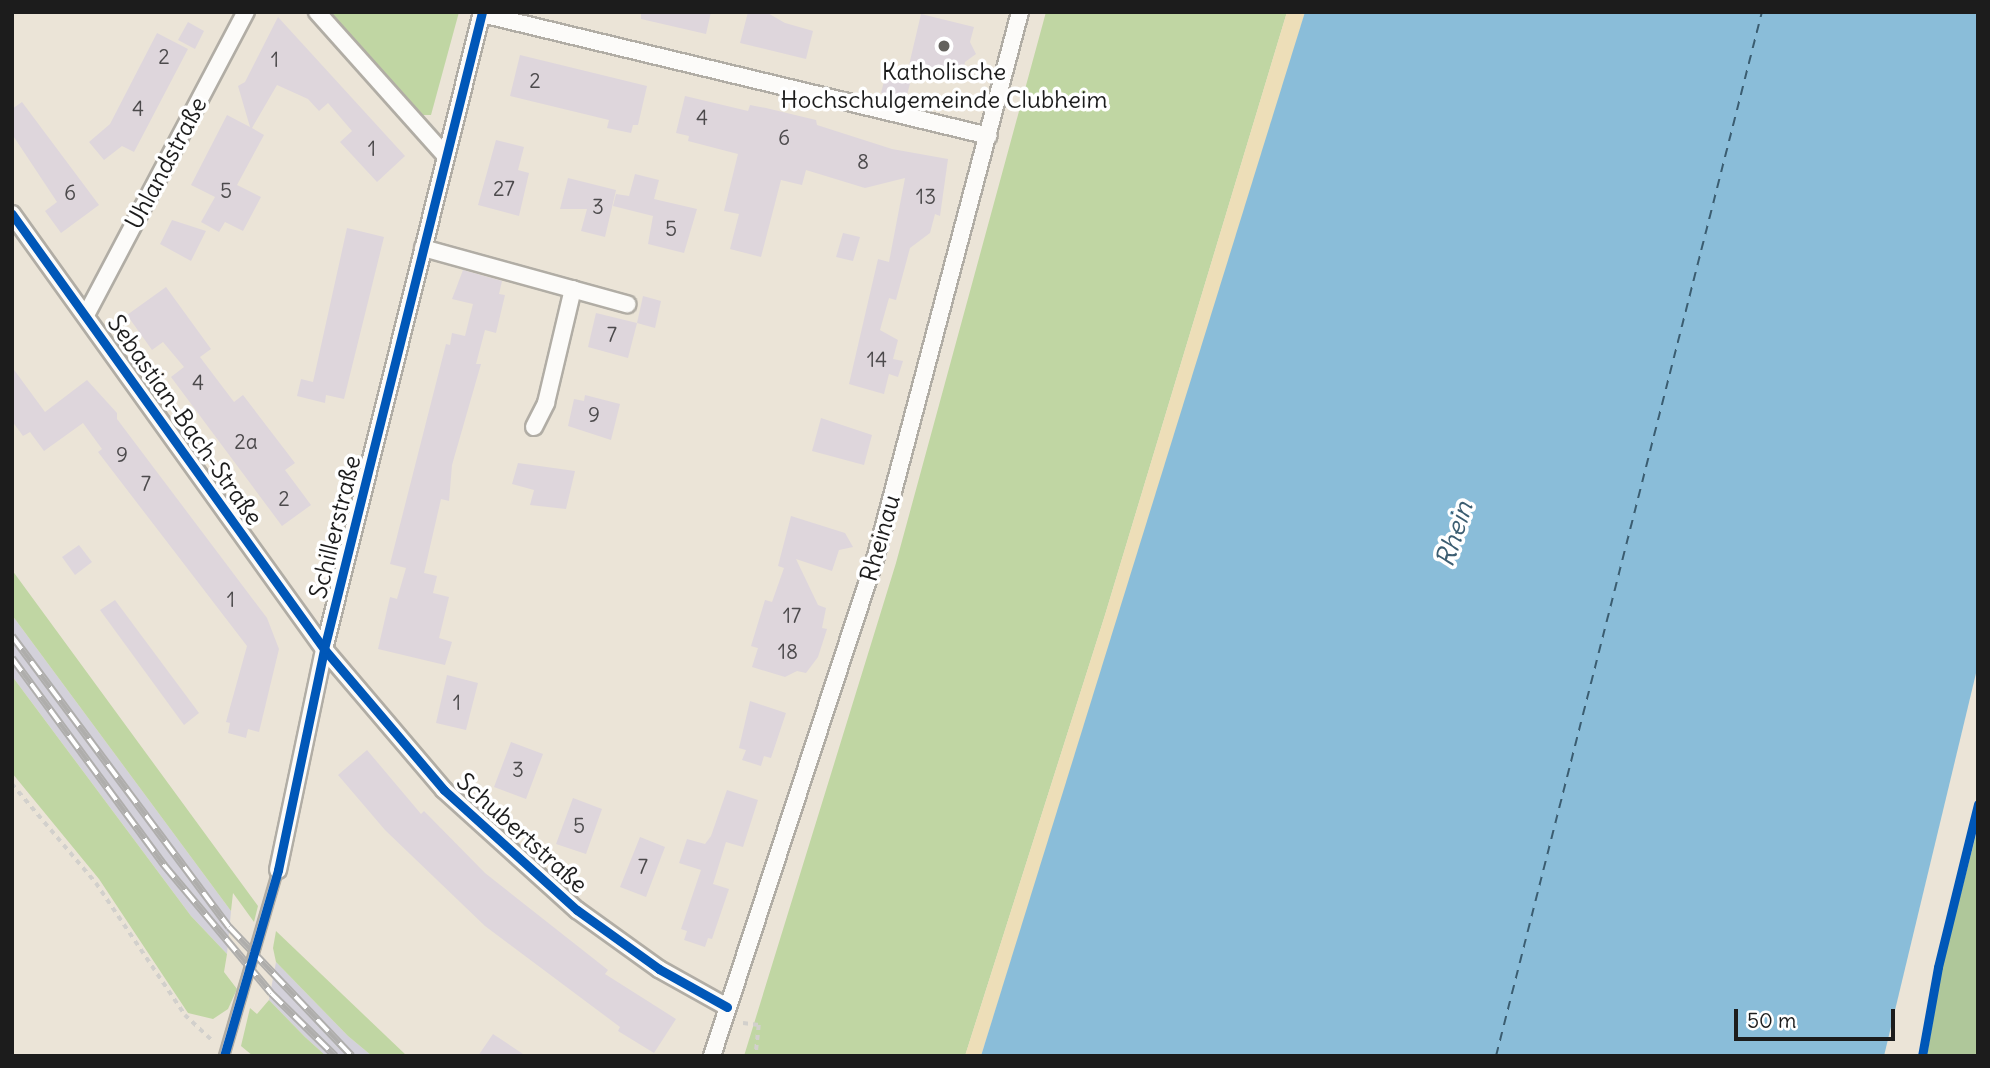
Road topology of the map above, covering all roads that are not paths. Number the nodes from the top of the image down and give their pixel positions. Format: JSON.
{"nodes":[{"id":1,"x":246,"y":12,"type":"edge"},
{"id":2,"x":317,"y":12,"type":"edge"},
{"id":3,"x":1020,"y":12,"type":"edge"},
{"id":4,"x":482,"y":13,"type":"edge"},
{"id":5,"x":989,"y":136,"type":"junction"},
{"id":6,"x":445,"y":155,"type":"junction"},
{"id":7,"x":12,"y":214,"type":"edge"},
{"id":8,"x":423,"y":248,"type":"junction"},
{"id":9,"x":573,"y":289,"type":"junction"},
{"id":10,"x":626,"y":304,"type":"dead end"},
{"id":11,"x":86,"y":315,"type":"junction"},
{"id":12,"x":534,"y":427,"type":"dead end"},
{"id":13,"x":324,"y":649,"type":"junction"},
{"id":14,"x":278,"y":870,"type":"joint"},
{"id":15,"x":730,"y":1014,"type":"junction"},
{"id":16,"x":226,"y":1054,"type":"edge"},
{"id":17,"x":712,"y":1056,"type":"edge"}],
"edges":[{"from":1,"to":11,"type":"street","name":"Uhlandstraße"},
{"from":2,"to":6,"type":"street"},
{"from":3,"to":5,"type":"street","name":"Rheinau"},
{"from":4,"to":5,"type":"street"},
{"from":4,"to":6,"type":"street","name":"Schillerstraße"},
{"from":5,"to":15,"type":"street","name":"Rheinau"},
{"from":6,"to":8,"type":"street","name":"Schillerstraße"},
{"from":7,"to":11,"type":"street","name":"Sebastian-Bach-Straße"},
{"from":8,"to":9,"type":"street"},
{"from":8,"to":13,"type":"street","name":"Schillerstraße"},
{"from":9,"to":10,"type":"street"},
{"from":9,"to":12,"type":"street"},
{"from":11,"to":13,"type":"street","name":"Sebastian-Bach-Straße"},
{"from":13,"to":14,"type":"street","name":"Schillerstraße"},
{"from":13,"to":15,"type":"street","name":"Schubertstraße"},
{"from":14,"to":16,"type":"lane","name":"Schillerstraße"},
{"from":15,"to":17,"type":"street","name":"Rheinau"}]}
